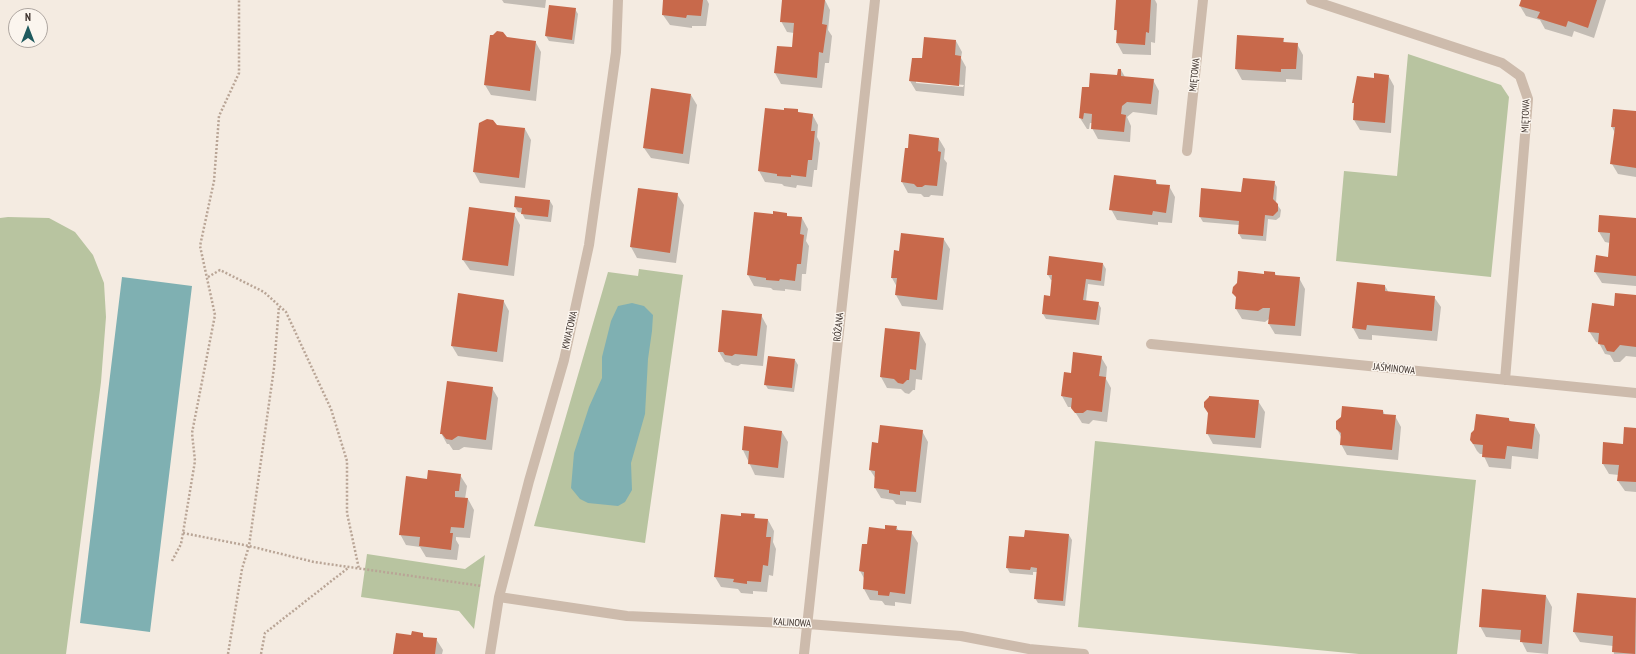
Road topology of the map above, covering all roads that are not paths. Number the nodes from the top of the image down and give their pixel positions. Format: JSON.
{"nodes":[{"id":1,"x":618,"y":0,"type":"edge"},
{"id":2,"x":875,"y":0,"type":"edge"},
{"id":3,"x":1203,"y":0,"type":"edge"},
{"id":4,"x":1311,"y":0,"type":"edge"},
{"id":5,"x":1187,"y":151,"type":"dead end"},
{"id":6,"x":1151,"y":344,"type":"dead end"},
{"id":7,"x":1506,"y":380,"type":"junction"},
{"id":8,"x":1636,"y":393,"type":"edge"},
{"id":9,"x":499,"y":597,"type":"junction"},
{"id":10,"x":808,"y":624,"type":"junction"},
{"id":11,"x":490,"y":654,"type":"edge"},
{"id":12,"x":804,"y":654,"type":"edge"},
{"id":13,"x":1078,"y":654,"type":"edge"}],
"edges":[{"from":1,"to":9,"type":"street","name":"KWIATOWA"},
{"from":2,"to":10,"type":"street","name":"RÓŻANA"},
{"from":3,"to":5,"type":"street","name":"MIĘTOWA"},
{"from":4,"to":7,"type":"street","name":"MIĘTOWA"},
{"from":6,"to":7,"type":"street","name":"JAŚMINOWA"},
{"from":7,"to":8,"type":"street","name":"JAŚMINOWA"},
{"from":9,"to":10,"type":"street","name":"KALINOWA"},
{"from":9,"to":11,"type":"street","name":"KWIATOWA"},
{"from":10,"to":12,"type":"street","name":"RÓŻANA"},
{"from":10,"to":13,"type":"street","name":"KALINOWA"}]}
